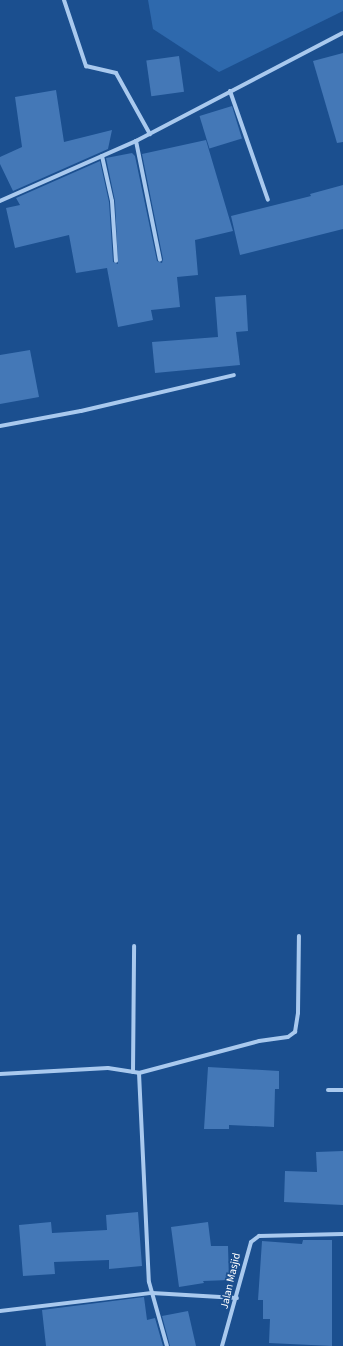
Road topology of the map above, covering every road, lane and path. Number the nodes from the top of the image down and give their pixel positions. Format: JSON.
{"nodes":[{"id":1,"x":64,"y":0,"type":"edge"},
{"id":2,"x":343,"y":33,"type":"edge"},
{"id":3,"x":230,"y":92,"type":"junction"},
{"id":4,"x":150,"y":134,"type":"junction"},
{"id":5,"x":136,"y":141,"type":"junction"},
{"id":6,"x":102,"y":156,"type":"junction"},
{"id":7,"x":268,"y":200,"type":"dead end"},
{"id":8,"x":0,"y":201,"type":"edge"},
{"id":9,"x":160,"y":260,"type":"dead end"},
{"id":10,"x":116,"y":261,"type":"dead end"},
{"id":11,"x":234,"y":376,"type":"dead end"},
{"id":12,"x":0,"y":426,"type":"edge"},
{"id":13,"x":299,"y":936,"type":"dead end"},
{"id":14,"x":134,"y":946,"type":"dead end"},
{"id":15,"x":133,"y":1072,"type":"junction"},
{"id":16,"x":139,"y":1073,"type":"junction"},
{"id":17,"x":0,"y":1074,"type":"edge"},
{"id":18,"x":328,"y":1090,"type":"dead end"},
{"id":19,"x":343,"y":1090,"type":"edge"},
{"id":20,"x":343,"y":1234,"type":"edge"},
{"id":21,"x":152,"y":1292,"type":"junction"},
{"id":22,"x":237,"y":1298,"type":"junction"},
{"id":23,"x":0,"y":1310,"type":"edge"},
{"id":24,"x":167,"y":1346,"type":"edge"},
{"id":25,"x":222,"y":1346,"type":"edge"}],
"edges":[{"from":1,"to":4,"type":"street"},
{"from":2,"to":3,"type":"street"},
{"from":3,"to":4,"type":"street"},
{"from":3,"to":7,"type":"street"},
{"from":4,"to":5,"type":"street"},
{"from":5,"to":6,"type":"street"},
{"from":5,"to":9,"type":"street"},
{"from":6,"to":8,"type":"street"},
{"from":6,"to":10,"type":"street"},
{"from":11,"to":12,"type":"street"},
{"from":13,"to":16,"type":"street"},
{"from":14,"to":15,"type":"street"},
{"from":15,"to":16,"type":"street"},
{"from":15,"to":17,"type":"street"},
{"from":16,"to":21,"type":"street"},
{"from":18,"to":19,"type":"street"},
{"from":20,"to":22,"type":"street","name":"Jalan Masjid"},
{"from":21,"to":22,"type":"street"},
{"from":21,"to":23,"type":"street"},
{"from":21,"to":24,"type":"street"},
{"from":22,"to":25,"type":"street","name":"Jalan Masjid"}]}
